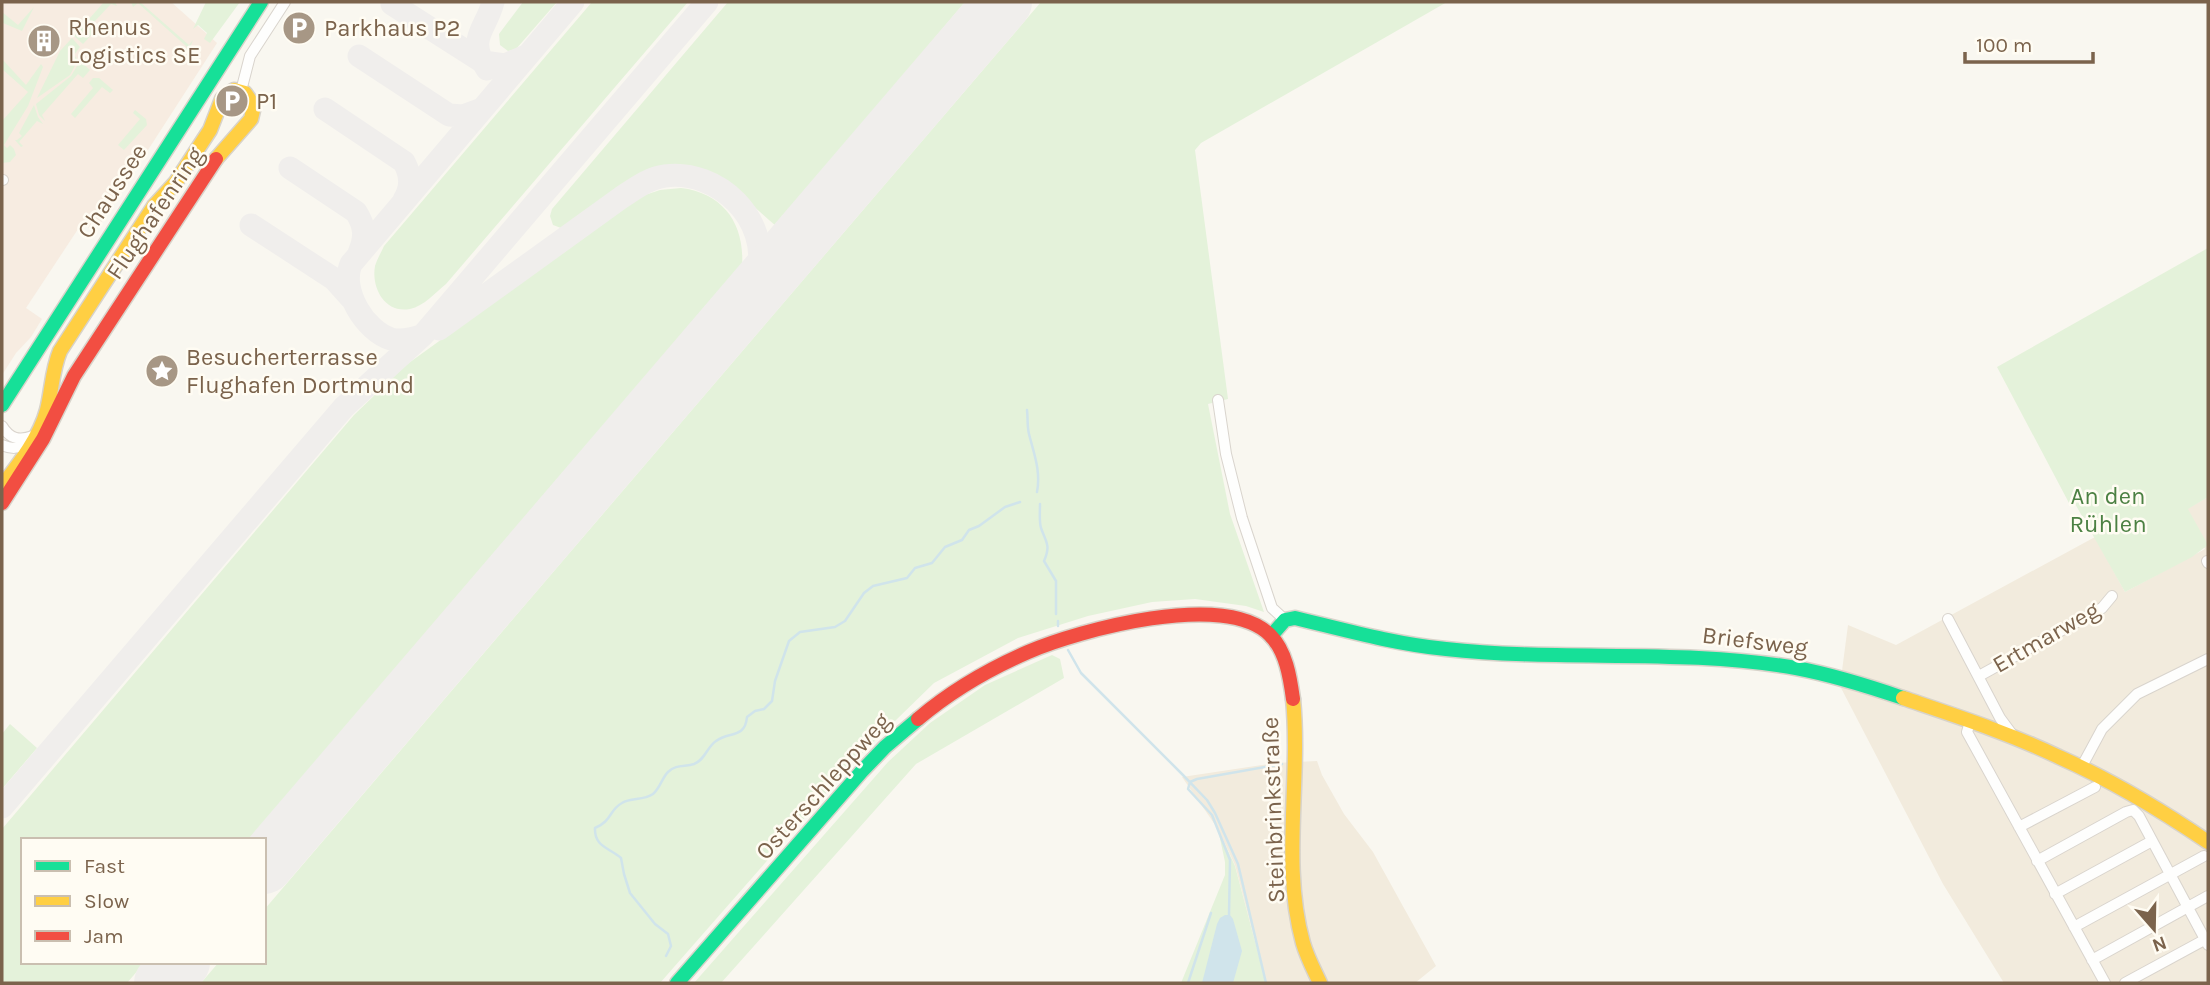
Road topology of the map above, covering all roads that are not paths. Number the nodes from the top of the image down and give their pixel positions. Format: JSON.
{"nodes":[{"id":1,"x":261,"y":2,"type":"edge"},
{"id":2,"x":285,"y":2,"type":"edge"},
{"id":3,"x":242,"y":91,"type":"junction"},
{"id":4,"x":6,"y":393,"type":"edge"},
{"id":5,"x":1218,"y":400,"type":"dead end"},
{"id":6,"x":2,"y":405,"type":"edge"},
{"id":7,"x":2,"y":426,"type":"edge"},
{"id":8,"x":33,"y":436,"type":"junction"},
{"id":9,"x":2,"y":445,"type":"edge"},
{"id":10,"x":2,"y":468,"type":"edge"},
{"id":11,"x":2,"y":484,"type":"edge"},
{"id":12,"x":2,"y":503,"type":"edge"},
{"id":13,"x":2112,"y":596,"type":"dead end"},
{"id":14,"x":1948,"y":619,"type":"dead end"},
{"id":15,"x":1284,"y":620,"type":"junction"},
{"id":16,"x":1271,"y":636,"type":"junction"},
{"id":17,"x":2208,"y":659,"type":"edge"},
{"id":18,"x":1979,"y":676,"type":"junction"},
{"id":19,"x":1993,"y":705,"type":"junction"},
{"id":20,"x":1976,"y":724,"type":"junction"},
{"id":21,"x":2016,"y":740,"type":"junction"},
{"id":22,"x":2081,"y":768,"type":"junction"},
{"id":23,"x":2095,"y":787,"type":"dead end"},
{"id":24,"x":2019,"y":827,"type":"junction"},
{"id":25,"x":2152,"y":841,"type":"junction"},
{"id":26,"x":2206,"y":849,"type":"edge"},
{"id":27,"x":2037,"y":861,"type":"junction"},
{"id":28,"x":2170,"y":874,"type":"junction"},
{"id":29,"x":2055,"y":894,"type":"junction"},
{"id":30,"x":2208,"y":895,"type":"edge"},
{"id":31,"x":2188,"y":907,"type":"junction"},
{"id":32,"x":2074,"y":927,"type":"junction"},
{"id":33,"x":2207,"y":941,"type":"edge"},
{"id":34,"x":2092,"y":960,"type":"junction"},
{"id":35,"x":677,"y":983,"type":"edge"},
{"id":36,"x":1320,"y":983,"type":"edge"},
{"id":37,"x":2105,"y":983,"type":"edge"},
{"id":38,"x":2125,"y":983,"type":"edge"}],
"edges":[{"from":1,"to":4,"type":"street","name":"Chaussee"},
{"from":2,"to":3,"type":"street"},
{"from":3,"to":8,"type":"street","name":"Flughafenring"},
{"from":3,"to":12,"type":"street","name":"Flughafenring"},
{"from":4,"to":6,"type":"street","name":"Chaussee"},
{"from":5,"to":15,"type":"street"},
{"from":7,"to":8,"type":"street"},
{"from":8,"to":9,"type":"street"},
{"from":8,"to":11,"type":"street","name":"Flughafenring"},
{"from":10,"to":11,"type":"street","name":"Flughafenring"},
{"from":13,"to":18,"type":"street","name":"Ertmarweg"},
{"from":14,"to":18,"type":"street","name":"Ertmarweg"},
{"from":15,"to":16,"type":"street"},
{"from":15,"to":20,"type":"street","name":"Briefsweg"},
{"from":16,"to":35,"type":"street","name":"Osterschleppweg"},
{"from":16,"to":36,"type":"street","name":"Steinbrinkstraße"},
{"from":17,"to":22,"type":"street"},
{"from":18,"to":19,"type":"street","name":"Ertmarweg"},
{"from":19,"to":20,"type":"street","name":"Ertmarweg"},
{"from":19,"to":21,"type":"street","name":"Ertmarweg"},
{"from":20,"to":21,"type":"street","name":"Briefsweg"},
{"from":20,"to":24,"type":"street"},
{"from":21,"to":22,"type":"street","name":"Briefsweg"},
{"from":22,"to":26,"type":"street","name":"Briefsweg"},
{"from":23,"to":24,"type":"street"},
{"from":24,"to":27,"type":"street"},
{"from":25,"to":27,"type":"street"},
{"from":25,"to":28,"type":"street"},
{"from":25,"to":29,"type":"street"},
{"from":26,"to":28,"type":"street"},
{"from":27,"to":29,"type":"street"},
{"from":28,"to":31,"type":"street"},
{"from":28,"to":32,"type":"street"},
{"from":29,"to":32,"type":"street"},
{"from":30,"to":31,"type":"street"},
{"from":31,"to":33,"type":"street"},
{"from":31,"to":34,"type":"street"},
{"from":32,"to":34,"type":"street"},
{"from":33,"to":38,"type":"street"},
{"from":34,"to":37,"type":"street"}]}
